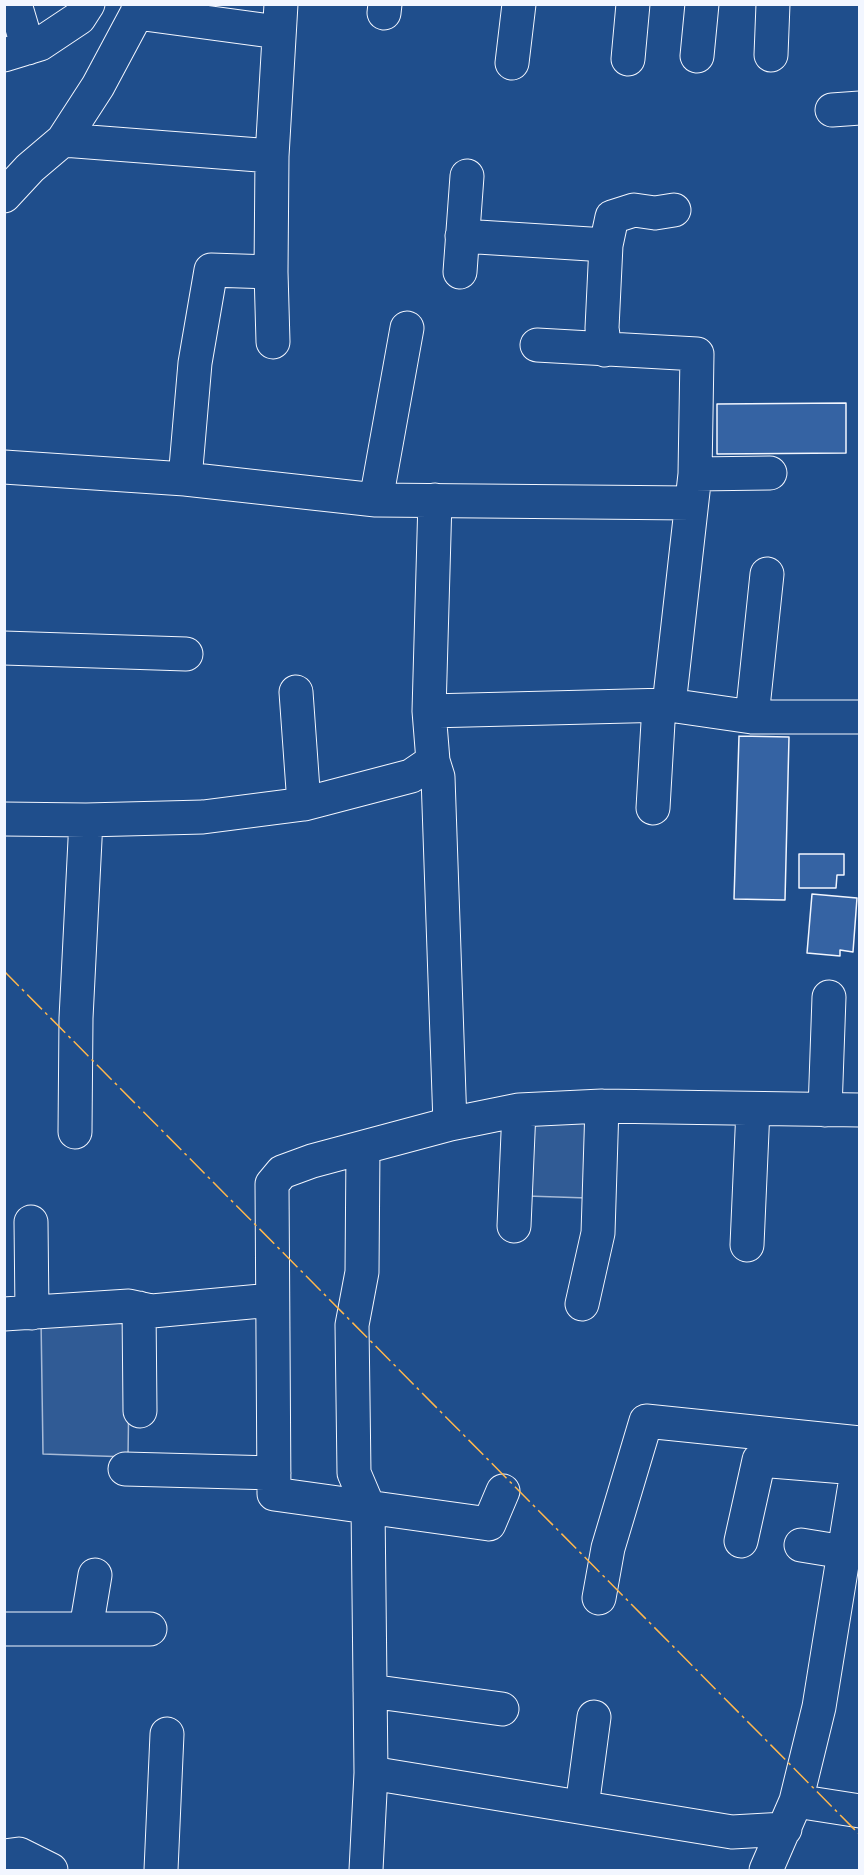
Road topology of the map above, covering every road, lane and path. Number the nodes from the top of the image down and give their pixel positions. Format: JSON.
{"nodes":[{"id":1,"x":15,"y":4,"type":"edge"},
{"id":2,"x":88,"y":4,"type":"edge"},
{"id":3,"x":519,"y":4,"type":"edge"},
{"id":4,"x":633,"y":4,"type":"edge"},
{"id":5,"x":702,"y":4,"type":"edge"},
{"id":6,"x":773,"y":4,"type":"edge"},
{"id":7,"x":138,"y":9,"type":"edge"},
{"id":8,"x":279,"y":18,"type":"edge"},
{"id":9,"x":16,"y":52,"type":"edge"},
{"id":10,"x":697,"y":56,"type":"dead end"},
{"id":11,"x":771,"y":56,"type":"dead end"},
{"id":12,"x":628,"y":59,"type":"dead end"},
{"id":13,"x":512,"y":63,"type":"dead end"},
{"id":14,"x":63,"y":140,"type":"junction"},
{"id":15,"x":272,"y":156,"type":"junction"},
{"id":16,"x":467,"y":176,"type":"dead end"},
{"id":17,"x":4,"y":196,"type":"edge"},
{"id":18,"x":674,"y":210,"type":"dead end"},
{"id":19,"x":462,"y":236,"type":"junction"},
{"id":20,"x":606,"y":245,"type":"junction"},
{"id":21,"x":271,"y":272,"type":"junction"},
{"id":22,"x":460,"y":272,"type":"dead end"},
{"id":23,"x":407,"y":328,"type":"dead end"},
{"id":24,"x":273,"y":342,"type":"dead end"},
{"id":25,"x":537,"y":345,"type":"dead end"},
{"id":26,"x":605,"y":350,"type":"junction"},
{"id":27,"x":4,"y":467,"type":"edge"},
{"id":28,"x":770,"y":472,"type":"dead end"},
{"id":29,"x":185,"y":479,"type":"junction"},
{"id":30,"x":693,"y":489,"type":"junction"},
{"id":31,"x":376,"y":500,"type":"junction"},
{"id":32,"x":435,"y":500,"type":"junction"},
{"id":33,"x":767,"y":574,"type":"dead end"},
{"id":34,"x":4,"y":648,"type":"edge"},
{"id":35,"x":186,"y":654,"type":"dead end"},
{"id":36,"x":296,"y":692,"type":"dead end"},
{"id":37,"x":664,"y":705,"type":"junction"},
{"id":38,"x":429,"y":711,"type":"junction"},
{"id":39,"x":752,"y":717,"type":"junction"},
{"id":40,"x":860,"y":717,"type":"edge"},
{"id":41,"x":433,"y":761,"type":"junction"},
{"id":42,"x":304,"y":804,"type":"junction"},
{"id":43,"x":653,"y":808,"type":"dead end"},
{"id":44,"x":4,"y":819,"type":"edge"},
{"id":45,"x":86,"y":820,"type":"junction"},
{"id":46,"x":829,"y":997,"type":"dead end"},
{"id":47,"x":602,"y":1106,"type":"junction"},
{"id":48,"x":753,"y":1109,"type":"junction"},
{"id":49,"x":519,"y":1110,"type":"junction"},
{"id":50,"x":825,"y":1110,"type":"junction"},
{"id":51,"x":860,"y":1110,"type":"edge"},
{"id":52,"x":450,"y":1124,"type":"junction"},
{"id":53,"x":75,"y":1132,"type":"dead end"},
{"id":54,"x":363,"y":1148,"type":"junction"},
{"id":55,"x":31,"y":1222,"type":"dead end"},
{"id":56,"x":514,"y":1226,"type":"dead end"},
{"id":57,"x":747,"y":1245,"type":"dead end"},
{"id":58,"x":272,"y":1300,"type":"junction"},
{"id":59,"x":582,"y":1304,"type":"dead end"},
{"id":60,"x":139,"y":1308,"type":"junction"},
{"id":61,"x":18,"y":1313,"type":"edge"},
{"id":62,"x":140,"y":1411,"type":"dead end"},
{"id":63,"x":859,"y":1455,"type":"edge"},
{"id":64,"x":125,"y":1469,"type":"dead end"},
{"id":65,"x":274,"y":1473,"type":"junction"},
{"id":66,"x":503,"y":1491,"type":"dead end"},
{"id":67,"x":368,"y":1506,"type":"junction"},
{"id":68,"x":741,"y":1541,"type":"dead end"},
{"id":69,"x":801,"y":1545,"type":"dead end"},
{"id":70,"x":844,"y":1552,"type":"junction"},
{"id":71,"x":95,"y":1575,"type":"dead end"},
{"id":72,"x":599,"y":1598,"type":"dead end"},
{"id":73,"x":4,"y":1629,"type":"edge"},
{"id":74,"x":86,"y":1629,"type":"junction"},
{"id":75,"x":150,"y":1629,"type":"dead end"},
{"id":76,"x":370,"y":1691,"type":"junction"},
{"id":77,"x":502,"y":1709,"type":"dead end"},
{"id":78,"x":594,"y":1718,"type":"dead end"},
{"id":79,"x":167,"y":1734,"type":"dead end"},
{"id":80,"x":371,"y":1773,"type":"junction"},
{"id":81,"x":582,"y":1807,"type":"junction"},
{"id":82,"x":860,"y":1811,"type":"edge"},
{"id":83,"x":790,"y":1815,"type":"junction"},
{"id":84,"x":4,"y":1856,"type":"edge"},
{"id":85,"x":51,"y":1870,"type":"edge"},
{"id":86,"x":161,"y":1870,"type":"edge"},
{"id":87,"x":366,"y":1870,"type":"edge"},
{"id":88,"x":765,"y":1870,"type":"edge"}],
"edges":[{"from":1,"to":9,"type":"street"},
{"from":2,"to":9,"type":"street"},
{"from":3,"to":13,"type":"street"},
{"from":4,"to":12,"type":"street"},
{"from":5,"to":10,"type":"street"},
{"from":6,"to":11,"type":"street"},
{"from":7,"to":8,"type":"street"},
{"from":7,"to":14,"type":"street"},
{"from":8,"to":15,"type":"street"},
{"from":14,"to":15,"type":"street"},
{"from":14,"to":17,"type":"street"},
{"from":15,"to":21,"type":"street"},
{"from":16,"to":19,"type":"street"},
{"from":18,"to":20,"type":"street"},
{"from":19,"to":20,"type":"street"},
{"from":19,"to":22,"type":"street"},
{"from":20,"to":26,"type":"street"},
{"from":21,"to":24,"type":"street"},
{"from":21,"to":29,"type":"street"},
{"from":23,"to":31,"type":"street"},
{"from":25,"to":26,"type":"street"},
{"from":26,"to":30,"type":"street"},
{"from":27,"to":29,"type":"street"},
{"from":28,"to":30,"type":"street"},
{"from":29,"to":31,"type":"street"},
{"from":30,"to":32,"type":"street"},
{"from":30,"to":37,"type":"street"},
{"from":31,"to":32,"type":"street"},
{"from":32,"to":38,"type":"street"},
{"from":33,"to":39,"type":"street"},
{"from":34,"to":35,"type":"street"},
{"from":36,"to":42,"type":"street"},
{"from":37,"to":38,"type":"street"},
{"from":37,"to":39,"type":"street"},
{"from":37,"to":43,"type":"street"},
{"from":38,"to":41,"type":"street"},
{"from":39,"to":40,"type":"street"},
{"from":41,"to":42,"type":"street"},
{"from":41,"to":52,"type":"street"},
{"from":42,"to":45,"type":"street"},
{"from":44,"to":45,"type":"street"},
{"from":45,"to":53,"type":"street"},
{"from":46,"to":50,"type":"street"},
{"from":47,"to":48,"type":"street"},
{"from":47,"to":49,"type":"street"},
{"from":47,"to":59,"type":"street"},
{"from":48,"to":50,"type":"street"},
{"from":48,"to":57,"type":"street"},
{"from":49,"to":52,"type":"street"},
{"from":49,"to":56,"type":"street"},
{"from":50,"to":51,"type":"street"},
{"from":52,"to":54,"type":"street"},
{"from":54,"to":58,"type":"street"},
{"from":54,"to":67,"type":"street"},
{"from":55,"to":61,"type":"street"},
{"from":58,"to":60,"type":"street"},
{"from":58,"to":65,"type":"street"},
{"from":60,"to":61,"type":"street"},
{"from":60,"to":62,"type":"street"},
{"from":63,"to":68,"type":"street"},
{"from":63,"to":70,"type":"street"},
{"from":63,"to":72,"type":"street"},
{"from":64,"to":65,"type":"street"},
{"from":65,"to":67,"type":"street"},
{"from":66,"to":67,"type":"street"},
{"from":67,"to":76,"type":"street"},
{"from":69,"to":70,"type":"street"},
{"from":70,"to":83,"type":"street"},
{"from":71,"to":74,"type":"street"},
{"from":73,"to":74,"type":"street"},
{"from":74,"to":75,"type":"street"},
{"from":76,"to":77,"type":"street"},
{"from":76,"to":80,"type":"street"},
{"from":78,"to":81,"type":"street"},
{"from":79,"to":86,"type":"street"},
{"from":80,"to":81,"type":"street"},
{"from":80,"to":87,"type":"street"},
{"from":81,"to":83,"type":"street"},
{"from":82,"to":83,"type":"street"},
{"from":83,"to":88,"type":"street"},
{"from":84,"to":85,"type":"street"}]}
